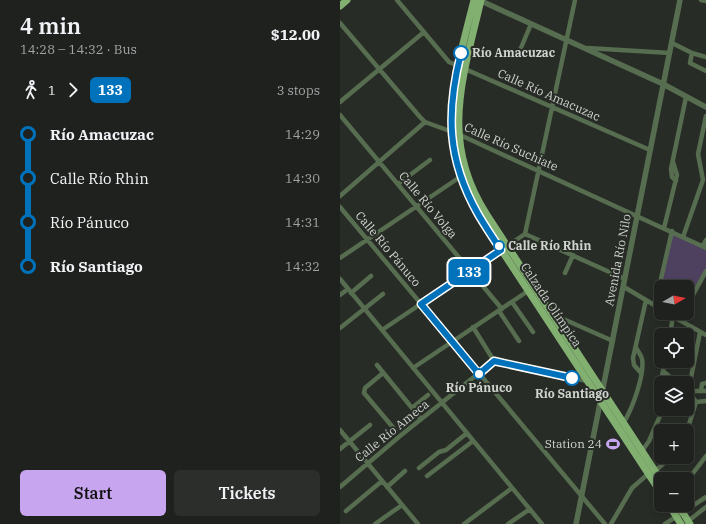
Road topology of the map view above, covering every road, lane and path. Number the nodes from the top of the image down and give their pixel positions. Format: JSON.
{"nodes":[{"id":1,"x":347,"y":0,"type":"edge"},
{"id":2,"x":397,"y":0,"type":"edge"},
{"id":3,"x":479,"y":0,"type":"edge"},
{"id":4,"x":575,"y":0,"type":"edge"},
{"id":5,"x":680,"y":0,"type":"edge"},
{"id":6,"x":701,"y":0,"type":"edge"},
{"id":7,"x":706,"y":0,"type":"edge"},
{"id":8,"x":340,"y":6,"type":"edge"},
{"id":9,"x":340,"y":23,"type":"edge"},
{"id":10,"x":531,"y":24,"type":"junction"},
{"id":11,"x":424,"y":32,"type":"junction"},
{"id":12,"x":566,"y":40,"type":"junction"},
{"id":13,"x":672,"y":43,"type":"junction"},
{"id":14,"x":583,"y":48,"type":"junction"},
{"id":15,"x":670,"y":53,"type":"junction"},
{"id":16,"x":692,"y":53,"type":"junction"},
{"id":17,"x":518,"y":55,"type":"dead end"},
{"id":18,"x":706,"y":57,"type":"edge"},
{"id":19,"x":461,"y":68,"type":"junction"},
{"id":20,"x":379,"y":69,"type":"junction"},
{"id":21,"x":706,"y":71,"type":"edge"},
{"id":22,"x":663,"y":84,"type":"junction"},
{"id":23,"x":686,"y":97,"type":"junction"},
{"id":24,"x":340,"y":102,"type":"edge"},
{"id":25,"x":552,"y":107,"type":"junction"},
{"id":26,"x":706,"y":107,"type":"edge"},
{"id":27,"x":340,"y":115,"type":"edge"},
{"id":28,"x":706,"y":116,"type":"edge"},
{"id":29,"x":425,"y":122,"type":"junction"},
{"id":30,"x":451,"y":131,"type":"junction"},
{"id":31,"x":458,"y":134,"type":"junction"},
{"id":32,"x":650,"y":150,"type":"junction"},
{"id":33,"x":430,"y":160,"type":"dead end"},
{"id":34,"x":379,"y":162,"type":"junction"},
{"id":35,"x":539,"y":171,"type":"junction"},
{"id":36,"x":460,"y":177,"type":"junction"},
{"id":37,"x":704,"y":179,"type":"edge"},
{"id":38,"x":398,"y":184,"type":"junction"},
{"id":39,"x":340,"y":196,"type":"edge"},
{"id":40,"x":417,"y":206,"type":"junction"},
{"id":41,"x":340,"y":207,"type":"edge"},
{"id":42,"x":638,"y":215,"type":"junction"},
{"id":43,"x":664,"y":228,"type":"junction"},
{"id":44,"x":672,"y":231,"type":"junction"},
{"id":45,"x":525,"y":234,"type":"junction"},
{"id":46,"x":683,"y":237,"type":"junction"},
{"id":47,"x":367,"y":240,"type":"junction"},
{"id":48,"x":706,"y":240,"type":"edge"},
{"id":49,"x":705,"y":247,"type":"edge"},
{"id":50,"x":504,"y":248,"type":"junction"},
{"id":51,"x":573,"y":255,"type":"junction"},
{"id":52,"x":340,"y":258,"type":"edge"},
{"id":53,"x":470,"y":271,"type":"junction"},
{"id":54,"x":706,"y":271,"type":"edge"},
{"id":55,"x":565,"y":273,"type":"dead end"},
{"id":56,"x":371,"y":276,"type":"dead end"},
{"id":57,"x":625,"y":278,"type":"junction"},
{"id":58,"x":340,"y":279,"type":"edge"},
{"id":59,"x":661,"y":280,"type":"edge"},
{"id":60,"x":624,"y":287,"type":"junction"},
{"id":61,"x":348,"y":289,"type":"junction"},
{"id":62,"x":528,"y":291,"type":"junction"},
{"id":63,"x":352,"y":293,"type":"junction"},
{"id":64,"x":694,"y":293,"type":"edge"},
{"id":65,"x":383,"y":294,"type":"dead end"},
{"id":66,"x":340,"y":295,"type":"edge"},
{"id":67,"x":646,"y":300,"type":"junction"},
{"id":68,"x":512,"y":302,"type":"junction"},
{"id":69,"x":421,"y":304,"type":"junction"},
{"id":70,"x":654,"y":305,"type":"edge"},
{"id":71,"x":364,"y":309,"type":"junction"},
{"id":72,"x":500,"y":310,"type":"junction"},
{"id":73,"x":552,"y":314,"type":"junction"},
{"id":74,"x":680,"y":320,"type":"edge"},
{"id":75,"x":340,"y":328,"type":"edge"},
{"id":76,"x":473,"y":328,"type":"junction"},
{"id":77,"x":382,"y":330,"type":"junction"},
{"id":78,"x":533,"y":332,"type":"dead end"},
{"id":79,"x":700,"y":332,"type":"junction"},
{"id":80,"x":706,"y":335,"type":"edge"},
{"id":81,"x":452,"y":341,"type":"junction"},
{"id":82,"x":519,"y":341,"type":"dead end"},
{"id":83,"x":613,"y":341,"type":"junction"},
{"id":84,"x":636,"y":348,"type":"junction"},
{"id":85,"x":494,"y":361,"type":"junction"},
{"id":86,"x":377,"y":365,"type":"dead end"},
{"id":87,"x":413,"y":368,"type":"junction"},
{"id":88,"x":664,"y":368,"type":"edge"},
{"id":89,"x":663,"y":371,"type":"junction"},
{"id":90,"x":383,"y":373,"type":"junction"},
{"id":91,"x":641,"y":373,"type":"junction"},
{"id":92,"x":479,"y":374,"type":"junction"},
{"id":93,"x":663,"y":376,"type":"edge"},
{"id":94,"x":669,"y":376,"type":"edge"},
{"id":95,"x":692,"y":376,"type":"edge"},
{"id":96,"x":588,"y":381,"type":"junction"},
{"id":97,"x":706,"y":383,"type":"edge"},
{"id":98,"x":603,"y":391,"type":"junction"},
{"id":99,"x":703,"y":391,"type":"edge"},
{"id":100,"x":428,"y":395,"type":"dead end"},
{"id":101,"x":694,"y":399,"type":"edge"},
{"id":102,"x":601,"y":400,"type":"junction"},
{"id":103,"x":706,"y":401,"type":"edge"},
{"id":104,"x":442,"y":402,"type":"junction"},
{"id":105,"x":696,"y":402,"type":"junction"},
{"id":106,"x":412,"y":408,"type":"junction"},
{"id":107,"x":660,"y":416,"type":"edge"},
{"id":108,"x":421,"y":419,"type":"junction"},
{"id":109,"x":624,"y":422,"type":"junction"},
{"id":110,"x":690,"y":424,"type":"edge"},
{"id":111,"x":370,"y":425,"type":"dead end"},
{"id":112,"x":340,"y":430,"type":"edge"},
{"id":113,"x":396,"y":431,"type":"dead end"},
{"id":114,"x":467,"y":433,"type":"junction"},
{"id":115,"x":350,"y":441,"type":"junction"},
{"id":116,"x":473,"y":441,"type":"junction"},
{"id":117,"x":340,"y":449,"type":"edge"},
{"id":118,"x":642,"y":451,"type":"junction"},
{"id":119,"x":706,"y":456,"type":"edge"},
{"id":120,"x":368,"y":463,"type":"junction"},
{"id":121,"x":662,"y":464,"type":"edge"},
{"id":122,"x":419,"y":468,"type":"dead end"},
{"id":123,"x":405,"y":471,"type":"dead end"},
{"id":124,"x":652,"y":472,"type":"junction"},
{"id":125,"x":694,"y":472,"type":"edge"},
{"id":126,"x":427,"y":476,"type":"dead end"},
{"id":127,"x":654,"y":477,"type":"edge"},
{"id":128,"x":382,"y":481,"type":"junction"},
{"id":129,"x":387,"y":486,"type":"junction"},
{"id":130,"x":340,"y":487,"type":"edge"},
{"id":131,"x":512,"y":488,"type":"junction"},
{"id":132,"x":582,"y":497,"type":"junction"},
{"id":133,"x":706,"y":497,"type":"edge"},
{"id":134,"x":402,"y":505,"type":"junction"},
{"id":135,"x":706,"y":507,"type":"edge"},
{"id":136,"x":530,"y":509,"type":"junction"},
{"id":137,"x":346,"y":511,"type":"dead end"},
{"id":138,"x":679,"y":514,"type":"junction"},
{"id":139,"x":686,"y":523,"type":"edge"},
{"id":140,"x":375,"y":524,"type":"edge"},
{"id":141,"x":418,"y":524,"type":"edge"},
{"id":142,"x":464,"y":524,"type":"edge"},
{"id":143,"x":508,"y":524,"type":"edge"},
{"id":144,"x":542,"y":524,"type":"edge"},
{"id":145,"x":576,"y":524,"type":"edge"},
{"id":146,"x":605,"y":524,"type":"edge"},
{"id":147,"x":611,"y":524,"type":"edge"},
{"id":148,"x":665,"y":524,"type":"edge"}],
"edges":[{"from":1,"to":8,"type":"main road"},
{"from":2,"to":11,"type":"street","name":"Calle Río Amacuzac"},
{"from":3,"to":10,"type":"street"},
{"from":3,"to":19,"type":"main road","name":"Calzada Olímpica"},
{"from":4,"to":12,"type":"street"},
{"from":5,"to":13,"type":"street","name":"Avenida Río Nilo"},
{"from":6,"to":7,"type":"street"},
{"from":9,"to":20,"type":"street","name":"Calle Río Suchiate"},
{"from":10,"to":12,"type":"street"},
{"from":10,"to":17,"type":"street"},
{"from":11,"to":19,"type":"street","name":"Calle Río Amacuzac"},
{"from":11,"to":20,"type":"street"},
{"from":12,"to":14,"type":"street"},
{"from":12,"to":25,"type":"street"},
{"from":13,"to":15,"type":"street","name":"Avenida Río Nilo"},
{"from":13,"to":16,"type":"street"},
{"from":14,"to":15,"type":"street"},
{"from":14,"to":22,"type":"street"},
{"from":15,"to":22,"type":"street","name":"Avenida Río Nilo"},
{"from":16,"to":18,"type":"street"},
{"from":16,"to":21,"type":"street"},
{"from":19,"to":25,"type":"street","name":"Calle Río Amacuzac"},
{"from":19,"to":30,"type":"main road","name":"Calzada Olímpica"},
{"from":19,"to":31,"type":"main road","name":"Calzada Olímpica"},
{"from":20,"to":24,"type":"street"},
{"from":20,"to":29,"type":"street","name":"Calle Río Suchiate"},
{"from":22,"to":23,"type":"street"},
{"from":22,"to":32,"type":"street","name":"Avenida Río Nilo"},
{"from":23,"to":26,"type":"street"},
{"from":23,"to":43,"type":"street"},
{"from":25,"to":32,"type":"street","name":"Calle Río Amacuzac"},
{"from":25,"to":35,"type":"street"},
{"from":27,"to":34,"type":"street","name":"Calle Río Volga"},
{"from":28,"to":37,"type":"street"},
{"from":29,"to":30,"type":"street","name":"Calle Río Suchiate"},
{"from":29,"to":34,"type":"street"},
{"from":30,"to":31,"type":"street","name":"Calle Río Suchiate"},
{"from":30,"to":36,"type":"main road","name":"Calzada Olímpica"},
{"from":31,"to":35,"type":"street","name":"Calle Río Suchiate"},
{"from":31,"to":50,"type":"main road","name":"Calzada Olímpica"},
{"from":32,"to":42,"type":"street","name":"Avenida Río Nilo"},
{"from":33,"to":38,"type":"street"},
{"from":34,"to":38,"type":"street","name":"Calle Río Volga"},
{"from":34,"to":39,"type":"street"},
{"from":35,"to":42,"type":"street","name":"Calle Río Suchiate"},
{"from":35,"to":45,"type":"street"},
{"from":36,"to":40,"type":"street"},
{"from":36,"to":50,"type":"main road","name":"Calzada Olímpica"},
{"from":37,"to":46,"type":"street"},
{"from":38,"to":40,"type":"street","name":"Calle Río Volga"},
{"from":40,"to":47,"type":"street"},
{"from":40,"to":53,"type":"street","name":"Calle Río Volga"},
{"from":41,"to":47,"type":"street","name":"Calle Río Pánuco"},
{"from":42,"to":43,"type":"street","name":"Calle Río Suchiate"},
{"from":42,"to":57,"type":"street","name":"Avenida Río Nilo"},
{"from":43,"to":44,"type":"street","name":"Calle Río Suchiate"},
{"from":44,"to":46,"type":"street","name":"Calle Río Suchiate"},
{"from":44,"to":59,"type":"street"},
{"from":45,"to":50,"type":"street"},
{"from":45,"to":51,"type":"street"},
{"from":46,"to":49,"type":"street","name":"Calle Río Suchiate"},
{"from":47,"to":52,"type":"street"},
{"from":47,"to":69,"type":"street","name":"Calle Río Pánuco"},
{"from":48,"to":49,"type":"street"},
{"from":50,"to":53,"type":"street"},
{"from":50,"to":62,"type":"main road","name":"Calzada Olímpica"},
{"from":50,"to":73,"type":"main road","name":"Calzada Olímpica"},
{"from":51,"to":55,"type":"street"},
{"from":51,"to":57,"type":"street"},
{"from":53,"to":69,"type":"street"},
{"from":53,"to":72,"type":"street","name":"Calle Río Volga"},
{"from":54,"to":64,"type":"street"},
{"from":56,"to":63,"type":"street"},
{"from":57,"to":60,"type":"street","name":"Avenida Río Nilo"},
{"from":58,"to":61,"type":"street"},
{"from":60,"to":67,"type":"street"},
{"from":60,"to":83,"type":"street","name":"Avenida Río Nilo"},
{"from":61,"to":63,"type":"street"},
{"from":61,"to":66,"type":"street"},
{"from":62,"to":68,"type":"street"},
{"from":62,"to":96,"type":"main road","name":"Calzada Olímpica"},
{"from":63,"to":71,"type":"street"},
{"from":65,"to":71,"type":"street"},
{"from":67,"to":70,"type":"street"},
{"from":67,"to":84,"type":"street"},
{"from":68,"to":72,"type":"street"},
{"from":68,"to":78,"type":"street"},
{"from":69,"to":77,"type":"street"},
{"from":69,"to":81,"type":"street","name":"Calle Río Pánuco"},
{"from":71,"to":75,"type":"street"},
{"from":71,"to":77,"type":"street"},
{"from":72,"to":76,"type":"street"},
{"from":72,"to":82,"type":"street","name":"Calle Río Volga"},
{"from":73,"to":83,"type":"street"},
{"from":73,"to":98,"type":"main road","name":"Calzada Olímpica"},
{"from":74,"to":79,"type":"street"},
{"from":76,"to":81,"type":"street"},
{"from":76,"to":85,"type":"street"},
{"from":77,"to":87,"type":"street"},
{"from":79,"to":80,"type":"street"},
{"from":79,"to":95,"type":"street"},
{"from":81,"to":87,"type":"street"},
{"from":81,"to":92,"type":"street","name":"Calle Río Pánuco"},
{"from":83,"to":98,"type":"street","name":"Avenida Río Nilo"},
{"from":84,"to":91,"type":"street"},
{"from":84,"to":91,"type":"street"},
{"from":85,"to":92,"type":"street","name":"Calle Río Ameca"},
{"from":85,"to":96,"type":"street"},
{"from":86,"to":90,"type":"street"},
{"from":87,"to":104,"type":"street"},
{"from":88,"to":89,"type":"street"},
{"from":89,"to":93,"type":"street"},
{"from":89,"to":94,"type":"street"},
{"from":90,"to":106,"type":"street"},
{"from":90,"to":113,"type":"street"},
{"from":91,"to":109,"type":"street"},
{"from":92,"to":104,"type":"street","name":"Calle Río Ameca"},
{"from":92,"to":132,"type":"street","name":"Calle Río Pánuco"},
{"from":96,"to":102,"type":"main road","name":"Calzada Olímpica"},
{"from":97,"to":99,"type":"street"},
{"from":98,"to":102,"type":"street","name":"Avenida Río Nilo"},
{"from":98,"to":109,"type":"main road","name":"Calzada Olímpica"},
{"from":100,"to":106,"type":"street"},
{"from":101,"to":105,"type":"street"},
{"from":102,"to":124,"type":"main road","name":"Calzada Olímpica"},
{"from":102,"to":132,"type":"street","name":"Avenida Río Nilo"},
{"from":103,"to":105,"type":"street"},
{"from":104,"to":108,"type":"street","name":"Calle Río Ameca"},
{"from":104,"to":114,"type":"street"},
{"from":105,"to":110,"type":"street"},
{"from":106,"to":108,"type":"street"},
{"from":107,"to":118,"type":"street"},
{"from":108,"to":120,"type":"street","name":"Calle Río Ameca"},
{"from":109,"to":118,"type":"main road","name":"Calzada Olímpica"},
{"from":111,"to":115,"type":"street"},
{"from":112,"to":115,"type":"street"},
{"from":114,"to":116,"type":"street"},
{"from":114,"to":122,"type":"street"},
{"from":115,"to":117,"type":"street"},
{"from":115,"to":120,"type":"street"},
{"from":116,"to":126,"type":"street"},
{"from":116,"to":131,"type":"street"},
{"from":118,"to":124,"type":"main road","name":"Calzada Olímpica"},
{"from":119,"to":125,"type":"street"},
{"from":120,"to":128,"type":"street"},
{"from":120,"to":130,"type":"street","name":"Calle Río Ameca"},
{"from":121,"to":124,"type":"street"},
{"from":123,"to":129,"type":"street"},
{"from":124,"to":127,"type":"main road","name":"Calzada Olímpica"},
{"from":124,"to":147,"type":"street"},
{"from":128,"to":129,"type":"street"},
{"from":128,"to":137,"type":"street"},
{"from":129,"to":134,"type":"street"},
{"from":131,"to":136,"type":"street"},
{"from":131,"to":142,"type":"street"},
{"from":132,"to":145,"type":"street","name":"Avenida Río Nilo"},
{"from":132,"to":146,"type":"street","name":"Calle Río Pánuco"},
{"from":133,"to":138,"type":"street"},
{"from":134,"to":140,"type":"street"},
{"from":134,"to":141,"type":"street"},
{"from":135,"to":139,"type":"street"},
{"from":136,"to":143,"type":"street"},
{"from":136,"to":144,"type":"street"},
{"from":138,"to":139,"type":"main road"},
{"from":138,"to":148,"type":"street"}]}
